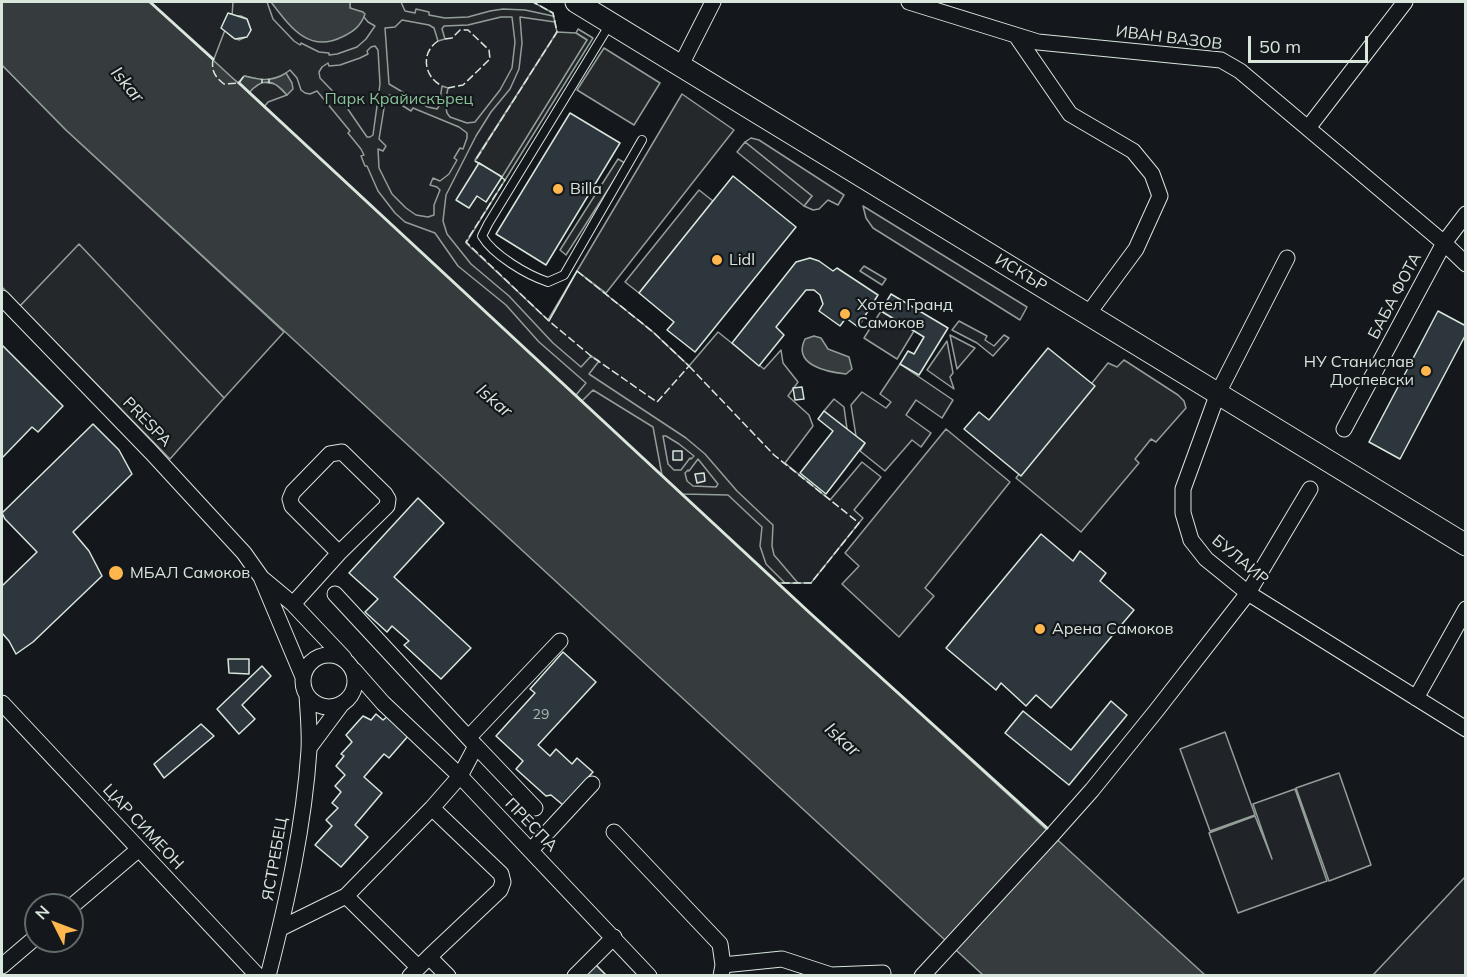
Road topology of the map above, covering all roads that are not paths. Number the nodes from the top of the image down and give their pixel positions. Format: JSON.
{"nodes":[{"id":1,"x":576,"y":2,"type":"edge"},
{"id":2,"x":713,"y":2,"type":"edge"},
{"id":3,"x":909,"y":2,"type":"edge"},
{"id":4,"x":1405,"y":2,"type":"edge"},
{"id":5,"x":611,"y":23,"type":"junction"},
{"id":6,"x":1017,"y":37,"type":"junction"},
{"id":7,"x":681,"y":65,"type":"junction"},
{"id":8,"x":1308,"y":128,"type":"junction"},
{"id":9,"x":642,"y":140,"type":"dead end"},
{"id":10,"x":1466,"y":214,"type":"edge"},
{"id":11,"x":1444,"y":243,"type":"junction"},
{"id":12,"x":1287,"y":258,"type":"dead end"},
{"id":13,"x":1466,"y":264,"type":"edge"},
{"id":14,"x":2,"y":298,"type":"edge"},
{"id":15,"x":1088,"y":314,"type":"junction"},
{"id":16,"x":1218,"y":393,"type":"junction"},
{"id":17,"x":1344,"y":429,"type":"dead end"},
{"id":18,"x":1310,"y":489,"type":"dead end"},
{"id":19,"x":1466,"y":545,"type":"edge"},
{"id":20,"x":339,"y":552,"type":"junction"},
{"id":21,"x":261,"y":577,"type":"junction"},
{"id":22,"x":1248,"y":593,"type":"junction"},
{"id":23,"x":335,"y":594,"type":"dead end"},
{"id":24,"x":293,"y":604,"type":"junction"},
{"id":25,"x":1466,"y":609,"type":"edge"},
{"id":26,"x":560,"y":641,"type":"dead end"},
{"id":27,"x":350,"y":665,"type":"junction"},
{"id":28,"x":303,"y":677,"type":"junction"},
{"id":29,"x":352,"y":694,"type":"junction"},
{"id":30,"x":307,"y":695,"type":"junction"},
{"id":31,"x":1416,"y":698,"type":"junction"},
{"id":32,"x":383,"y":702,"type":"junction"},
{"id":33,"x":341,"y":705,"type":"junction"},
{"id":34,"x":3,"y":707,"type":"edge"},
{"id":35,"x":1466,"y":729,"type":"edge"},
{"id":36,"x":473,"y":742,"type":"junction"},
{"id":37,"x":309,"y":748,"type":"junction"},
{"id":38,"x":460,"y":776,"type":"junction"},
{"id":39,"x":592,"y":784,"type":"dead end"},
{"id":40,"x":432,"y":808,"type":"junction"},
{"id":41,"x":535,"y":808,"type":"dead end"},
{"id":42,"x":614,"y":832,"type":"dead end"},
{"id":43,"x":139,"y":849,"type":"junction"},
{"id":44,"x":531,"y":850,"type":"junction"},
{"id":45,"x":84,"y":896,"type":"edge"},
{"id":46,"x":346,"y":896,"type":"junction"},
{"id":47,"x":280,"y":928,"type":"junction"},
{"id":48,"x":614,"y":937,"type":"junction"},
{"id":49,"x":24,"y":947,"type":"edge"},
{"id":50,"x":2,"y":966,"type":"edge"},
{"id":51,"x":419,"y":967,"type":"edge"},
{"id":52,"x":722,"y":970,"type":"edge"},
{"id":53,"x":884,"y":973,"type":"dead end"},
{"id":54,"x":258,"y":975,"type":"edge"},
{"id":55,"x":268,"y":975,"type":"edge"},
{"id":56,"x":448,"y":975,"type":"edge"},
{"id":57,"x":575,"y":975,"type":"edge"},
{"id":58,"x":649,"y":975,"type":"edge"},
{"id":59,"x":922,"y":975,"type":"edge"}],
"edges":[{"from":1,"to":5,"type":"main road","name":"ИСКЪР"},
{"from":2,"to":7,"type":"street"},
{"from":3,"to":6,"type":"street","name":"ИВАН ВАЗОВ"},
{"from":4,"to":8,"type":"street"},
{"from":5,"to":7,"type":"main road","name":"ИСКЪР"},
{"from":5,"to":9,"type":"lane"},
{"from":6,"to":8,"type":"street","name":"ИВАН ВАЗОВ"},
{"from":6,"to":15,"type":"street"},
{"from":7,"to":15,"type":"main road","name":"ИСКЪР"},
{"from":8,"to":11,"type":"street","name":"ИВАН ВАЗОВ"},
{"from":10,"to":11,"type":"street","name":"БАБА ФОТА"},
{"from":11,"to":13,"type":"street","name":"ИВАН ВАЗОВ"},
{"from":11,"to":17,"type":"street","name":"БАБА ФОТА"},
{"from":12,"to":16,"type":"street","name":"БУЛАИР"},
{"from":14,"to":21,"type":"street","name":"PRESPA"},
{"from":15,"to":16,"type":"main road","name":"ИСКЪР"},
{"from":16,"to":19,"type":"main road","name":"ИСКЪР"},
{"from":16,"to":22,"type":"street","name":"БУЛАИР"},
{"from":18,"to":22,"type":"street"},
{"from":20,"to":20,"type":"street"},
{"from":20,"to":24,"type":"street"},
{"from":21,"to":24,"type":"street","name":"ПРЕСПА"},
{"from":21,"to":28,"type":"street"},
{"from":22,"to":31,"type":"street","name":"БУЛАИР"},
{"from":22,"to":59,"type":"street"},
{"from":23,"to":36,"type":"street"},
{"from":24,"to":27,"type":"street","name":"ПРЕСПА"},
{"from":25,"to":31,"type":"street"},
{"from":26,"to":36,"type":"street"},
{"from":27,"to":28,"type":"street"},
{"from":27,"to":29,"type":"street"},
{"from":27,"to":32,"type":"street","name":"ПРЕСПА"},
{"from":28,"to":30,"type":"street"},
{"from":29,"to":32,"type":"street","name":"ПРЕСПА"},
{"from":29,"to":33,"type":"street"},
{"from":30,"to":33,"type":"street"},
{"from":30,"to":37,"type":"street","name":"ЯСТРЕБЕЦ"},
{"from":31,"to":35,"type":"street","name":"БУЛАИР"},
{"from":32,"to":38,"type":"street","name":"ПРЕСПА"},
{"from":33,"to":37,"type":"street","name":"ЯСТРЕБЕЦ"},
{"from":34,"to":43,"type":"street","name":"ЦАР СИМЕОН"},
{"from":36,"to":38,"type":"street"},
{"from":36,"to":41,"type":"street"},
{"from":37,"to":47,"type":"street","name":"ЯСТРЕБЕЦ"},
{"from":38,"to":40,"type":"street"},
{"from":38,"to":44,"type":"street","name":"ПРЕСПА"},
{"from":39,"to":44,"type":"street"},
{"from":40,"to":46,"type":"street"},
{"from":40,"to":51,"type":"street"},
{"from":42,"to":52,"type":"street"},
{"from":43,"to":45,"type":"street"},
{"from":43,"to":54,"type":"street","name":"ЦАР СИМЕОН"},
{"from":44,"to":48,"type":"street","name":"ПРЕСПА"},
{"from":46,"to":47,"type":"street"},
{"from":46,"to":51,"type":"street"},
{"from":47,"to":55,"type":"street","name":"ЯСТРЕБЕЦ"},
{"from":48,"to":57,"type":"street"},
{"from":48,"to":58,"type":"street","name":"ПРЕСПА"},
{"from":49,"to":50,"type":"street"},
{"from":51,"to":56,"type":"street"},
{"from":52,"to":53,"type":"street"}]}
